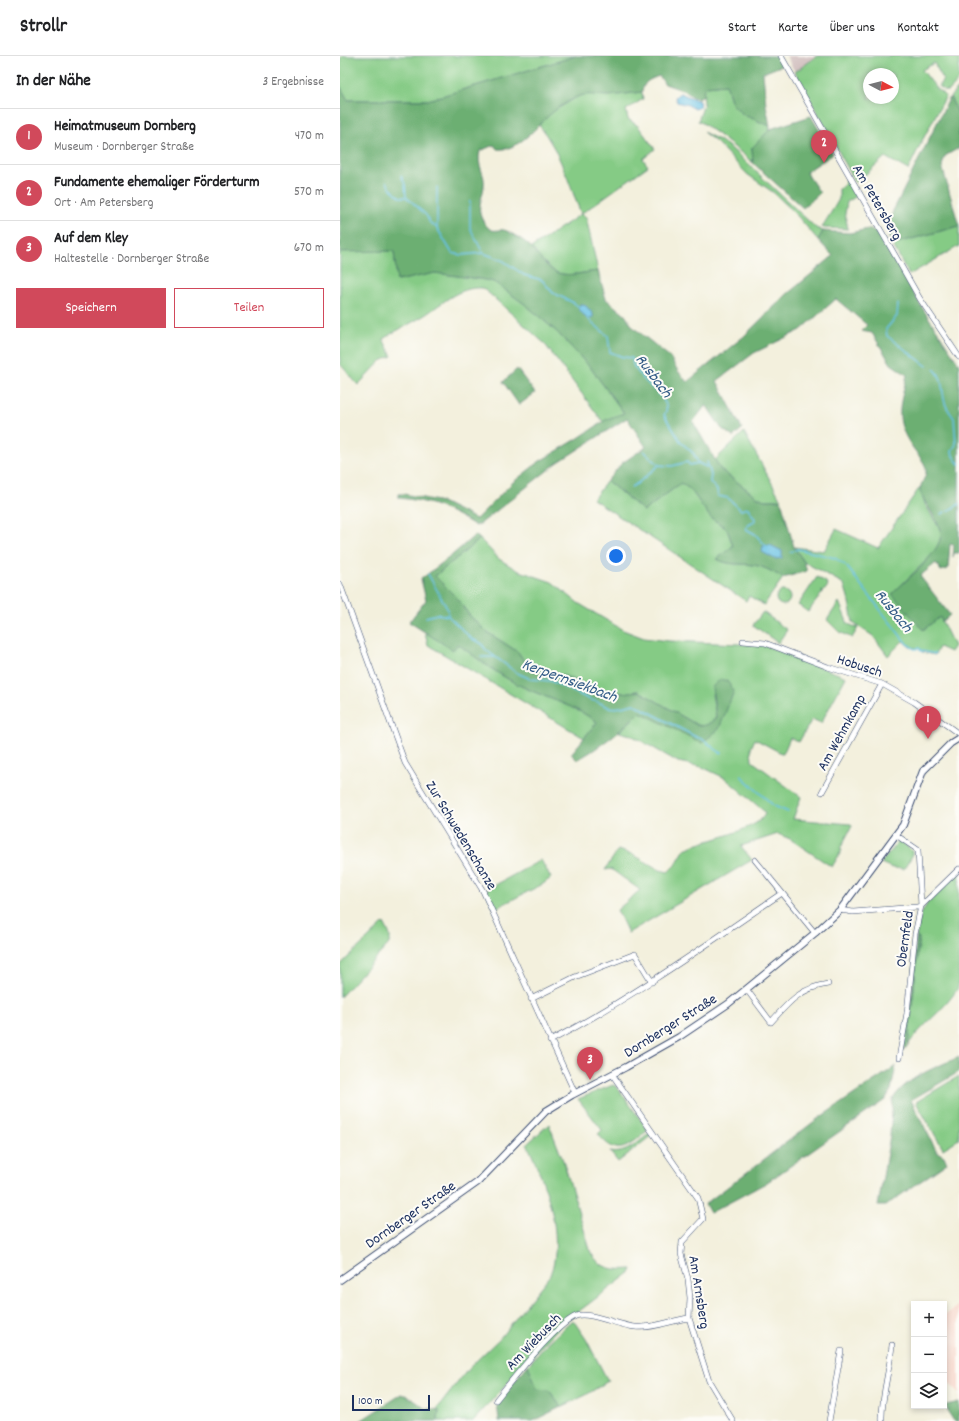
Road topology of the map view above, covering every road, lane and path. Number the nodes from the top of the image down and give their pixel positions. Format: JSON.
{"nodes":[{"id":1,"x":781,"y":56,"type":"edge"},
{"id":2,"x":959,"y":357,"type":"edge"},
{"id":3,"x":340,"y":584,"type":"edge"},
{"id":4,"x":744,"y":641,"type":"dead end"},
{"id":5,"x":882,"y":684,"type":"junction"},
{"id":6,"x":959,"y":734,"type":"edge"},
{"id":7,"x":959,"y":738,"type":"edge"},
{"id":8,"x":822,"y":792,"type":"dead end"},
{"id":9,"x":896,"y":835,"type":"junction"},
{"id":10,"x":755,"y":860,"type":"dead end"},
{"id":11,"x":959,"y":869,"type":"edge"},
{"id":12,"x":782,"y":894,"type":"junction"},
{"id":13,"x":922,"y":906,"type":"junction"},
{"id":14,"x":840,"y":910,"type":"junction"},
{"id":15,"x":815,"y":933,"type":"junction"},
{"id":16,"x":652,"y":982,"type":"junction"},
{"id":17,"x":828,"y":984,"type":"dead end"},
{"id":18,"x":747,"y":990,"type":"junction"},
{"id":19,"x":531,"y":999,"type":"junction"},
{"id":20,"x":550,"y":1041,"type":"junction"},
{"id":21,"x":899,"y":1058,"type":"dead end"},
{"id":22,"x":612,"y":1074,"type":"junction"},
{"id":23,"x":575,"y":1093,"type":"junction"},
{"id":24,"x":340,"y":1280,"type":"edge"},
{"id":25,"x":689,"y":1318,"type":"junction"},
{"id":26,"x":892,"y":1345,"type":"dead end"},
{"id":27,"x":841,"y":1351,"type":"dead end"},
{"id":28,"x":496,"y":1400,"type":"dead end"},
{"id":29,"x":733,"y":1421,"type":"edge"},
{"id":30,"x":830,"y":1421,"type":"edge"},
{"id":31,"x":882,"y":1421,"type":"edge"}],
"edges":[{"from":1,"to":2,"type":"street","name":"Am Petersberg"},
{"from":3,"to":19,"type":"street","name":"Zur Schwedenschanze"},
{"from":4,"to":5,"type":"street","name":"Hobusch"},
{"from":5,"to":6,"type":"street","name":"Hobusch"},
{"from":5,"to":8,"type":"street","name":"Am Wehmkamp"},
{"from":7,"to":9,"type":"street","name":"Dornberger Straße"},
{"from":9,"to":13,"type":"street","name":"Obernfeld"},
{"from":9,"to":14,"type":"street","name":"Dornberger Straße"},
{"from":10,"to":12,"type":"street"},
{"from":11,"to":13,"type":"street"},
{"from":12,"to":15,"type":"street"},
{"from":12,"to":16,"type":"street"},
{"from":13,"to":14,"type":"street"},
{"from":13,"to":21,"type":"street","name":"Obernfeld"},
{"from":14,"to":15,"type":"street","name":"Dornberger Straße"},
{"from":15,"to":18,"type":"street","name":"Dornberger Straße"},
{"from":16,"to":19,"type":"street"},
{"from":16,"to":20,"type":"street"},
{"from":17,"to":18,"type":"street"},
{"from":18,"to":22,"type":"street","name":"Dornberger Straße"},
{"from":19,"to":20,"type":"street","name":"Zur Schwedenschanze"},
{"from":20,"to":23,"type":"street","name":"Zur Schwedenschanze"},
{"from":22,"to":23,"type":"street","name":"Dornberger Straße"},
{"from":22,"to":25,"type":"street","name":"Am Arnsberg"},
{"from":23,"to":24,"type":"street","name":"Dornberger Straße"},
{"from":25,"to":28,"type":"street","name":"Am Wiebusch"},
{"from":25,"to":29,"type":"street","name":"Am Arnsberg"},
{"from":26,"to":31,"type":"street"},
{"from":27,"to":30,"type":"street"}]}
